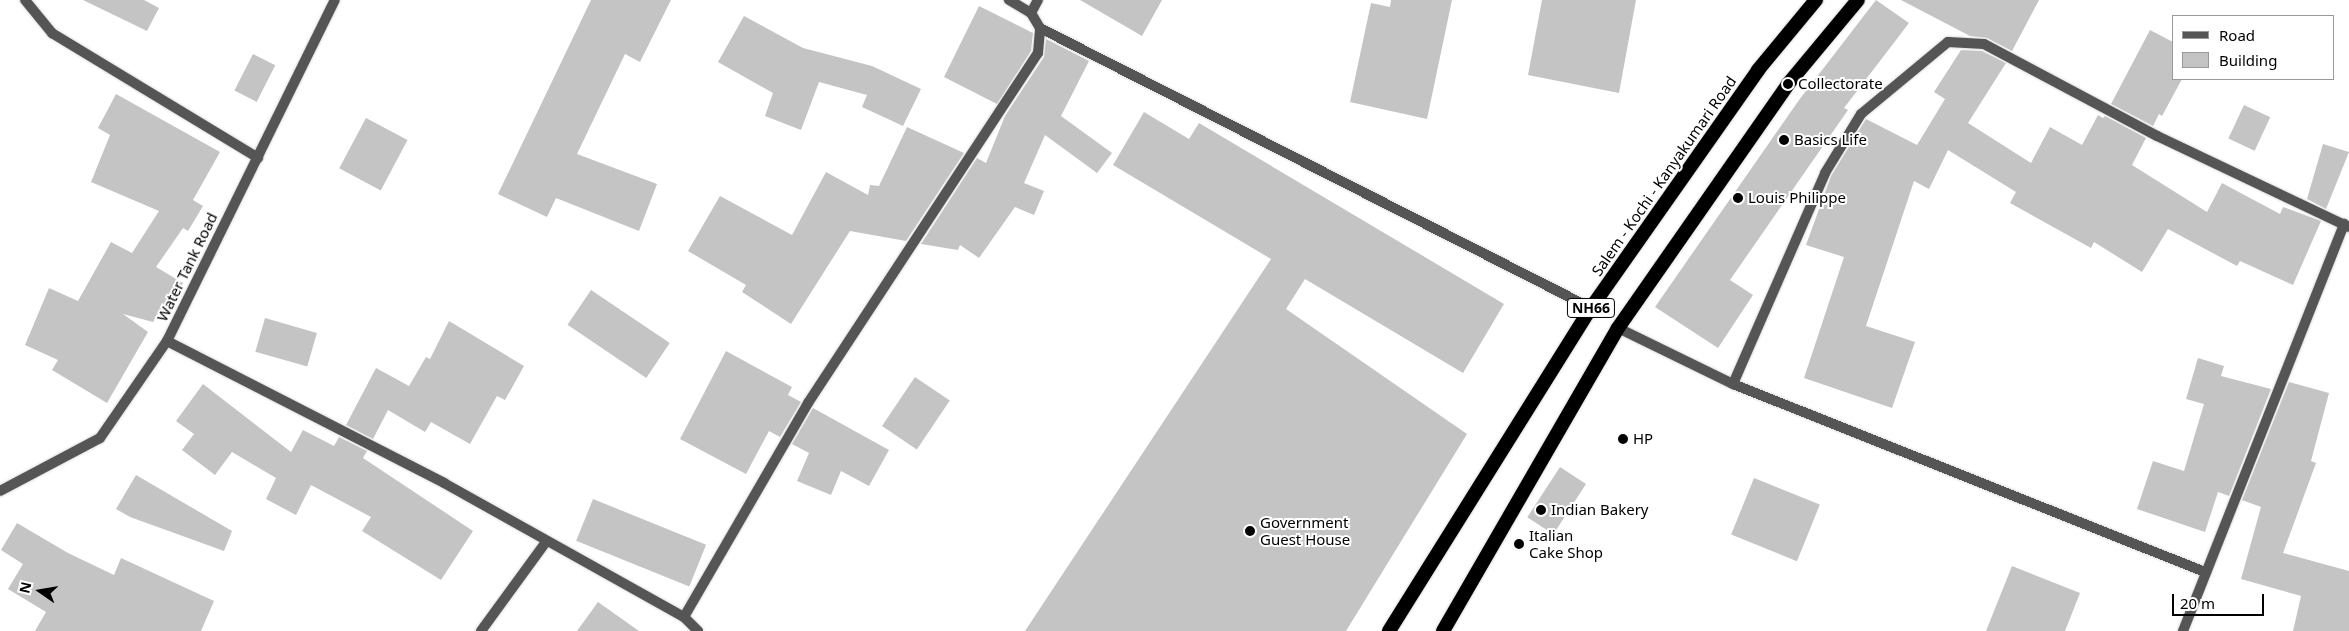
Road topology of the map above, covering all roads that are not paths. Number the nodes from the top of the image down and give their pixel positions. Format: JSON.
{"nodes":[{"id":1,"x":25,"y":0,"type":"edge"},
{"id":2,"x":335,"y":0,"type":"edge"},
{"id":3,"x":1009,"y":0,"type":"edge"},
{"id":4,"x":1038,"y":0,"type":"edge"},
{"id":5,"x":1816,"y":0,"type":"edge"},
{"id":6,"x":1858,"y":0,"type":"edge"},
{"id":7,"x":1031,"y":13,"type":"junction"},
{"id":8,"x":1040,"y":28,"type":"junction"},
{"id":9,"x":258,"y":158,"type":"junction"},
{"id":10,"x":2347,"y":226,"type":"edge"},
{"id":11,"x":1591,"y":308,"type":"junction"},
{"id":12,"x":1618,"y":328,"type":"junction"},
{"id":13,"x":167,"y":340,"type":"junction"},
{"id":14,"x":1733,"y":384,"type":"junction"},
{"id":15,"x":0,"y":491,"type":"edge"},
{"id":16,"x":546,"y":542,"type":"junction"},
{"id":17,"x":2205,"y":572,"type":"junction"},
{"id":18,"x":684,"y":617,"type":"junction"},
{"id":19,"x":1446,"y":630,"type":"edge"},
{"id":20,"x":481,"y":631,"type":"edge"},
{"id":21,"x":698,"y":631,"type":"edge"},
{"id":22,"x":1389,"y":631,"type":"edge"},
{"id":23,"x":2183,"y":631,"type":"edge"}],
"edges":[{"from":1,"to":9,"type":"street"},
{"from":2,"to":9,"type":"street","name":"Water Tank Road"},
{"from":3,"to":7,"type":"street"},
{"from":4,"to":7,"type":"street"},
{"from":5,"to":11,"type":"highway","name":"Salem - Kochi - Kanyakumari Road","number":"NH66"},
{"from":6,"to":12,"type":"highway","number":"NH66"},
{"from":7,"to":8,"type":"street"},
{"from":8,"to":11,"type":"street"},
{"from":8,"to":18,"type":"street"},
{"from":9,"to":13,"type":"street","name":"Water Tank Road"},
{"from":10,"to":14,"type":"street"},
{"from":10,"to":17,"type":"street"},
{"from":11,"to":22,"type":"highway","name":"Salem - Kochi - Kanyakumari Road","number":"NH66"},
{"from":12,"to":14,"type":"street"},
{"from":12,"to":19,"type":"highway","number":"NH66"},
{"from":13,"to":15,"type":"street","name":"Water Tank Road"},
{"from":13,"to":16,"type":"street"},
{"from":14,"to":17,"type":"street"},
{"from":16,"to":18,"type":"street"},
{"from":16,"to":20,"type":"street"},
{"from":17,"to":23,"type":"street"},
{"from":18,"to":21,"type":"street"}]}
